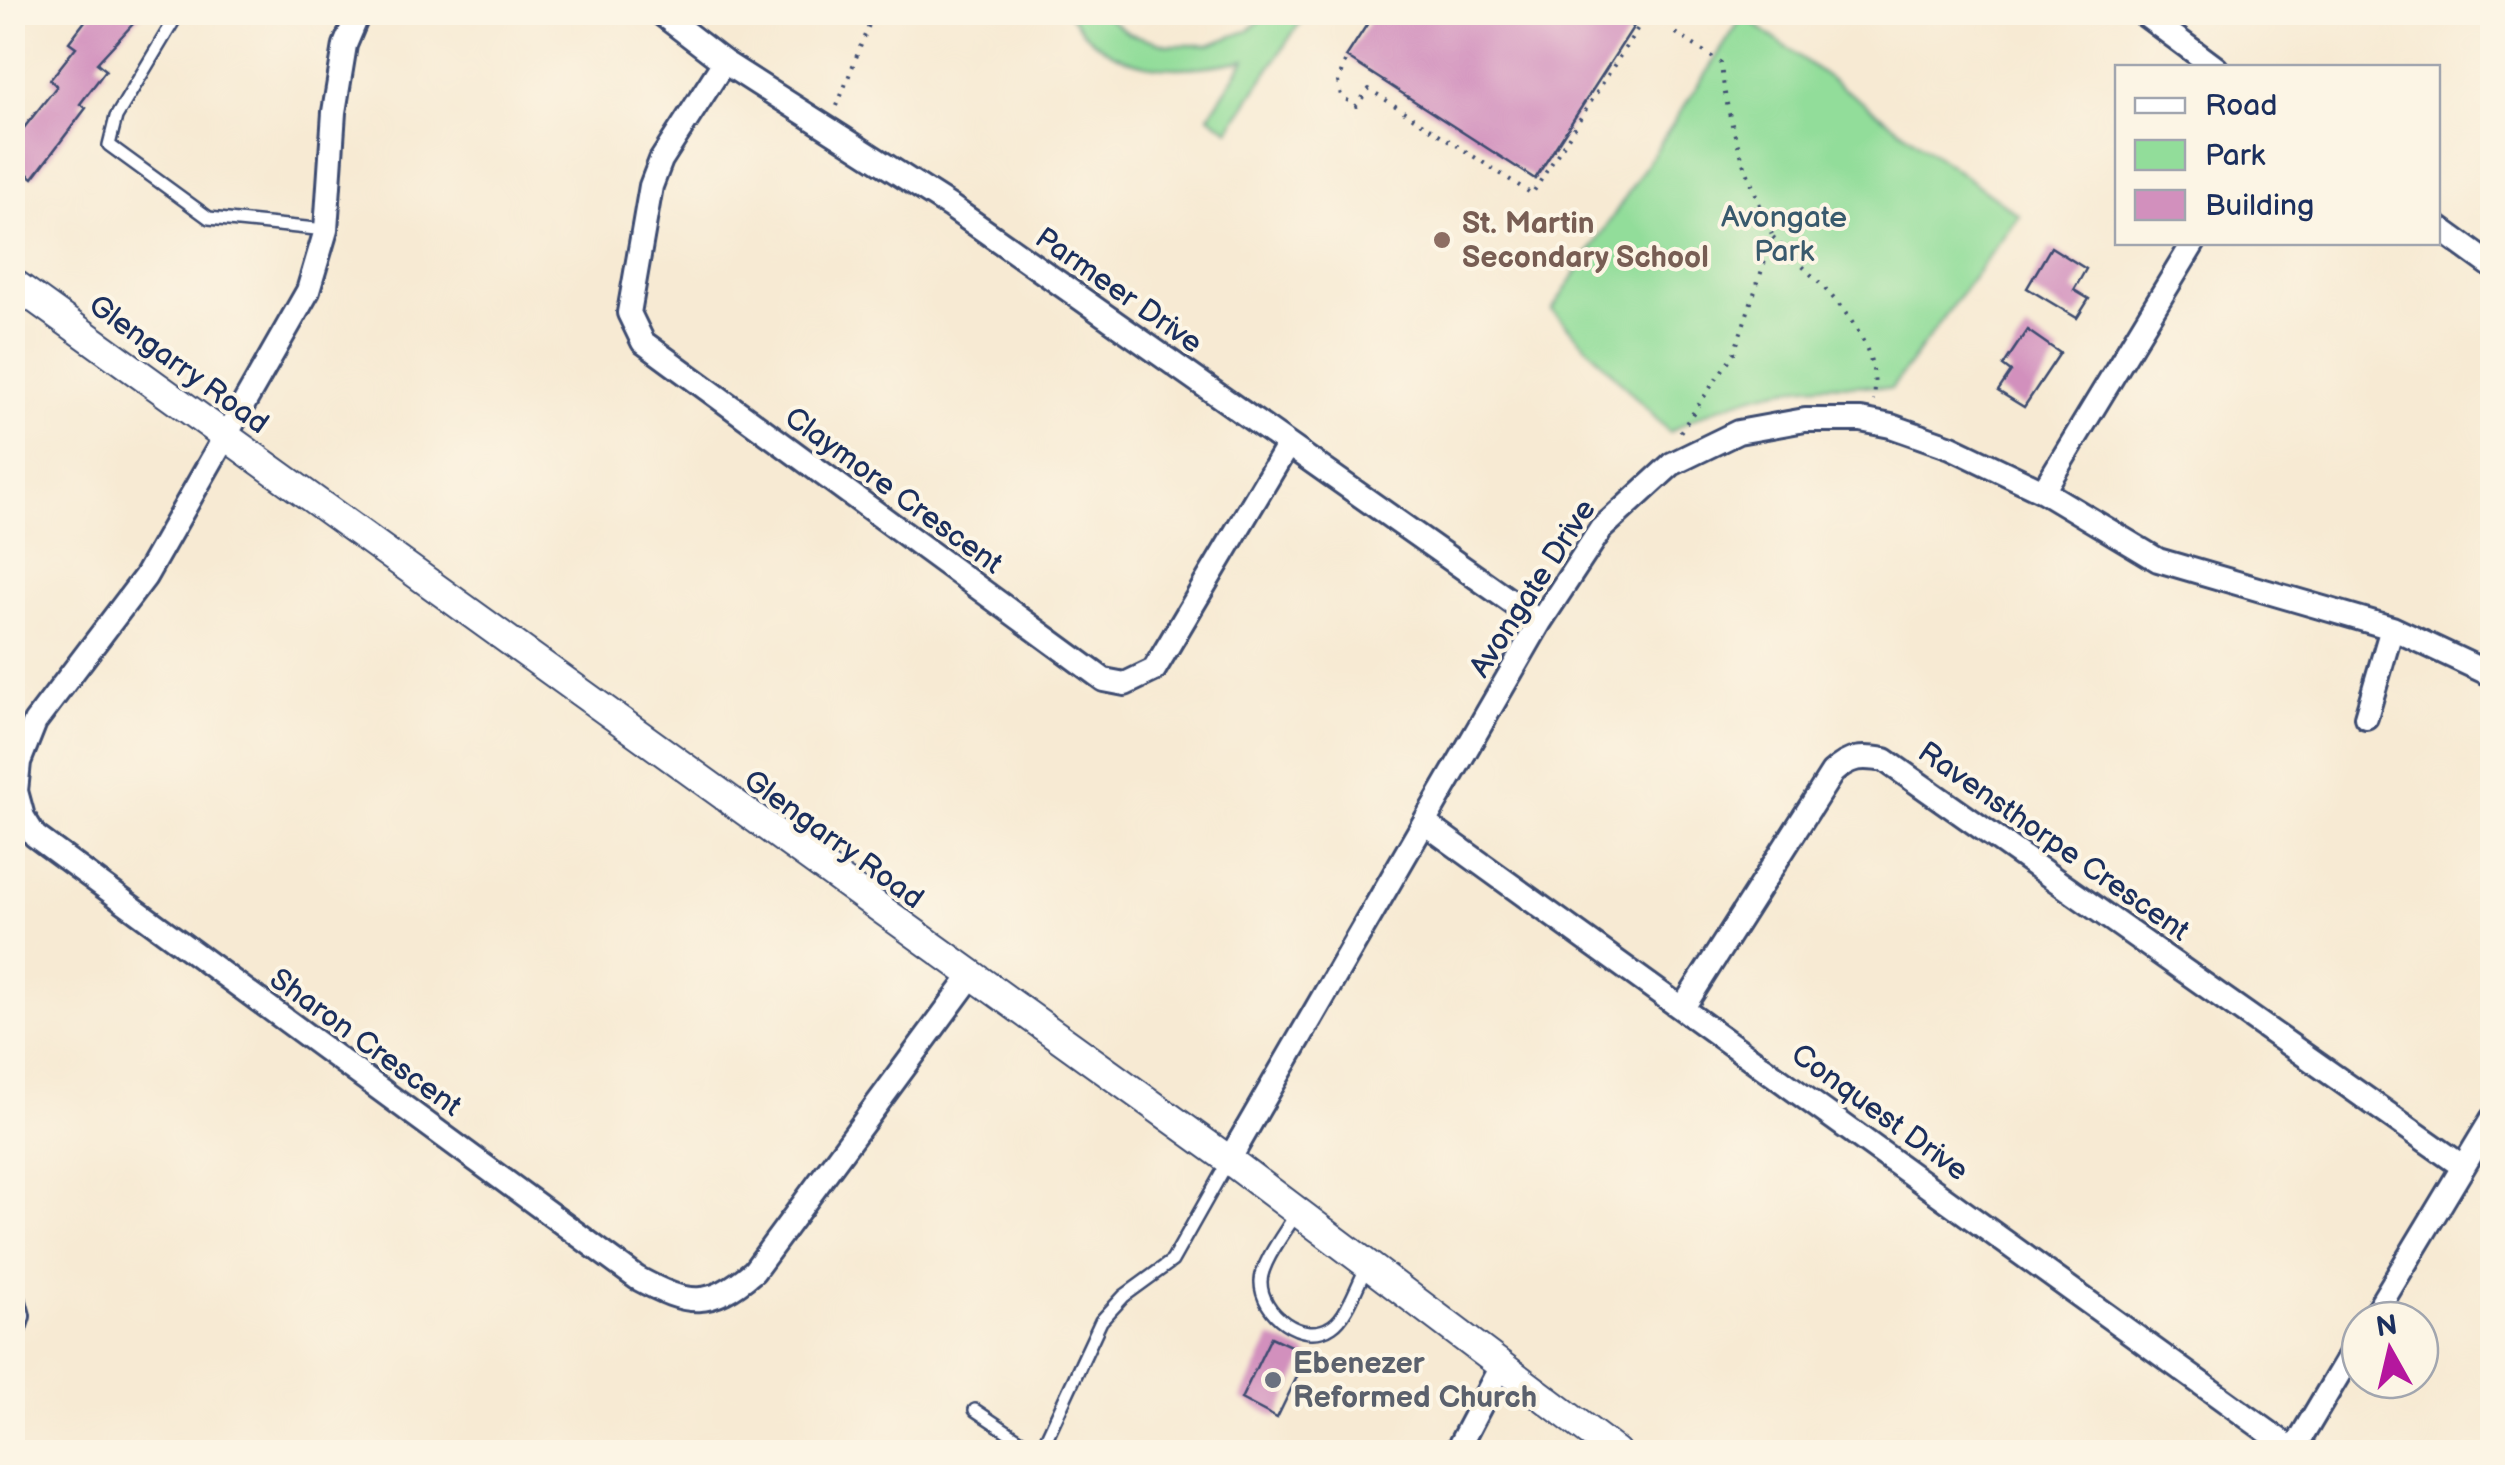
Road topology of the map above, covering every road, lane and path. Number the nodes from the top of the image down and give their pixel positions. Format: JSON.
{"nodes":[{"id":1,"x":179,"y":12,"type":"edge"},
{"id":2,"x":359,"y":12,"type":"edge"},
{"id":3,"x":659,"y":12,"type":"edge"},
{"id":4,"x":874,"y":12,"type":"edge"},
{"id":5,"x":1648,"y":12,"type":"edge"},
{"id":6,"x":2141,"y":12,"type":"edge"},
{"id":7,"x":1676,"y":32,"type":"dead end"},
{"id":8,"x":724,"y":62,"type":"junction"},
{"id":9,"x":1345,"y":62,"type":"dead end"},
{"id":10,"x":2212,"y":65,"type":"edge"},
{"id":11,"x":829,"y":126,"type":"junction"},
{"id":12,"x":2440,"y":227,"type":"edge"},
{"id":13,"x":326,"y":230,"type":"junction"},
{"id":14,"x":1773,"y":237,"type":"junction"},
{"id":15,"x":2192,"y":245,"type":"edge"},
{"id":16,"x":2492,"y":266,"type":"edge"},
{"id":17,"x":12,"y":282,"type":"edge"},
{"id":18,"x":1872,"y":422,"type":"junction"},
{"id":19,"x":222,"y":437,"type":"junction"},
{"id":20,"x":1287,"y":446,"type":"junction"},
{"id":21,"x":1679,"y":460,"type":"junction"},
{"id":22,"x":2043,"y":491,"type":"junction"},
{"id":23,"x":1540,"y":622,"type":"junction"},
{"id":24,"x":2392,"y":628,"type":"junction"},
{"id":25,"x":2492,"y":675,"type":"edge"},
{"id":26,"x":2366,"y":718,"type":"dead end"},
{"id":27,"x":1426,"y":824,"type":"junction"},
{"id":28,"x":970,"y":978,"type":"junction"},
{"id":29,"x":1684,"y":1006,"type":"junction"},
{"id":30,"x":2492,"y":1119,"type":"edge"},
{"id":31,"x":1229,"y":1160,"type":"junction"},
{"id":32,"x":2462,"y":1166,"type":"junction"},
{"id":33,"x":1297,"y":1212,"type":"junction"},
{"id":34,"x":1367,"y":1266,"type":"junction"},
{"id":35,"x":12,"y":1294,"type":"edge"},
{"id":36,"x":2383,"y":1300,"type":"edge"},
{"id":37,"x":12,"y":1334,"type":"edge"},
{"id":38,"x":1500,"y":1368,"type":"junction"},
{"id":39,"x":2340,"y":1373,"type":"edge"},
{"id":40,"x":975,"y":1410,"type":"dead end"},
{"id":41,"x":1039,"y":1452,"type":"edge"},
{"id":42,"x":1456,"y":1452,"type":"edge"},
{"id":43,"x":1616,"y":1452,"type":"edge"},
{"id":44,"x":2294,"y":1452,"type":"edge"}],
"edges":[{"from":1,"to":13,"type":"lane"},
{"from":2,"to":13,"type":"street"},
{"from":3,"to":8,"type":"street","name":"Parmeer Drive"},
{"from":4,"to":11,"type":"path"},
{"from":5,"to":9,"type":"path"},
{"from":6,"to":10,"type":"street"},
{"from":7,"to":14,"type":"path"},
{"from":8,"to":11,"type":"street","name":"Parmeer Drive"},
{"from":8,"to":20,"type":"street","name":"Claymore Crescent"},
{"from":11,"to":20,"type":"street","name":"Parmeer Drive"},
{"from":12,"to":16,"type":"street"},
{"from":13,"to":19,"type":"street"},
{"from":14,"to":18,"type":"path"},
{"from":14,"to":21,"type":"path"},
{"from":15,"to":22,"type":"street"},
{"from":17,"to":19,"type":"street","name":"Glengarry Road"},
{"from":18,"to":21,"type":"street","name":"Avongate Drive"},
{"from":18,"to":22,"type":"street","name":"Avongate Drive"},
{"from":19,"to":28,"type":"street","name":"Glengarry Road"},
{"from":19,"to":28,"type":"street","name":"Sharon Crescent"},
{"from":20,"to":23,"type":"street","name":"Parmeer Drive"},
{"from":21,"to":23,"type":"street","name":"Avongate Drive"},
{"from":22,"to":24,"type":"street","name":"Avongate Drive"},
{"from":23,"to":27,"type":"street","name":"Avongate Drive"},
{"from":24,"to":25,"type":"street","name":"Avongate Drive"},
{"from":24,"to":26,"type":"street"},
{"from":27,"to":29,"type":"street","name":"Conquest Drive"},
{"from":27,"to":31,"type":"street","name":"Avongate Drive"},
{"from":28,"to":31,"type":"street","name":"Glengarry Road"},
{"from":29,"to":32,"type":"street","name":"Ravensthorpe Crescent"},
{"from":29,"to":44,"type":"street","name":"Conquest Drive"},
{"from":30,"to":32,"type":"street"},
{"from":31,"to":33,"type":"street","name":"Glengarry Road"},
{"from":31,"to":41,"type":"lane"},
{"from":32,"to":36,"type":"street"},
{"from":33,"to":34,"type":"street","name":"Glengarry Road"},
{"from":33,"to":34,"type":"lane"},
{"from":34,"to":38,"type":"street","name":"Glengarry Road"},
{"from":35,"to":37,"type":"street"},
{"from":38,"to":42,"type":"street"},
{"from":38,"to":43,"type":"street","name":"Glengarry Road"},
{"from":39,"to":44,"type":"street"},
{"from":40,"to":41,"type":"lane"}]}
